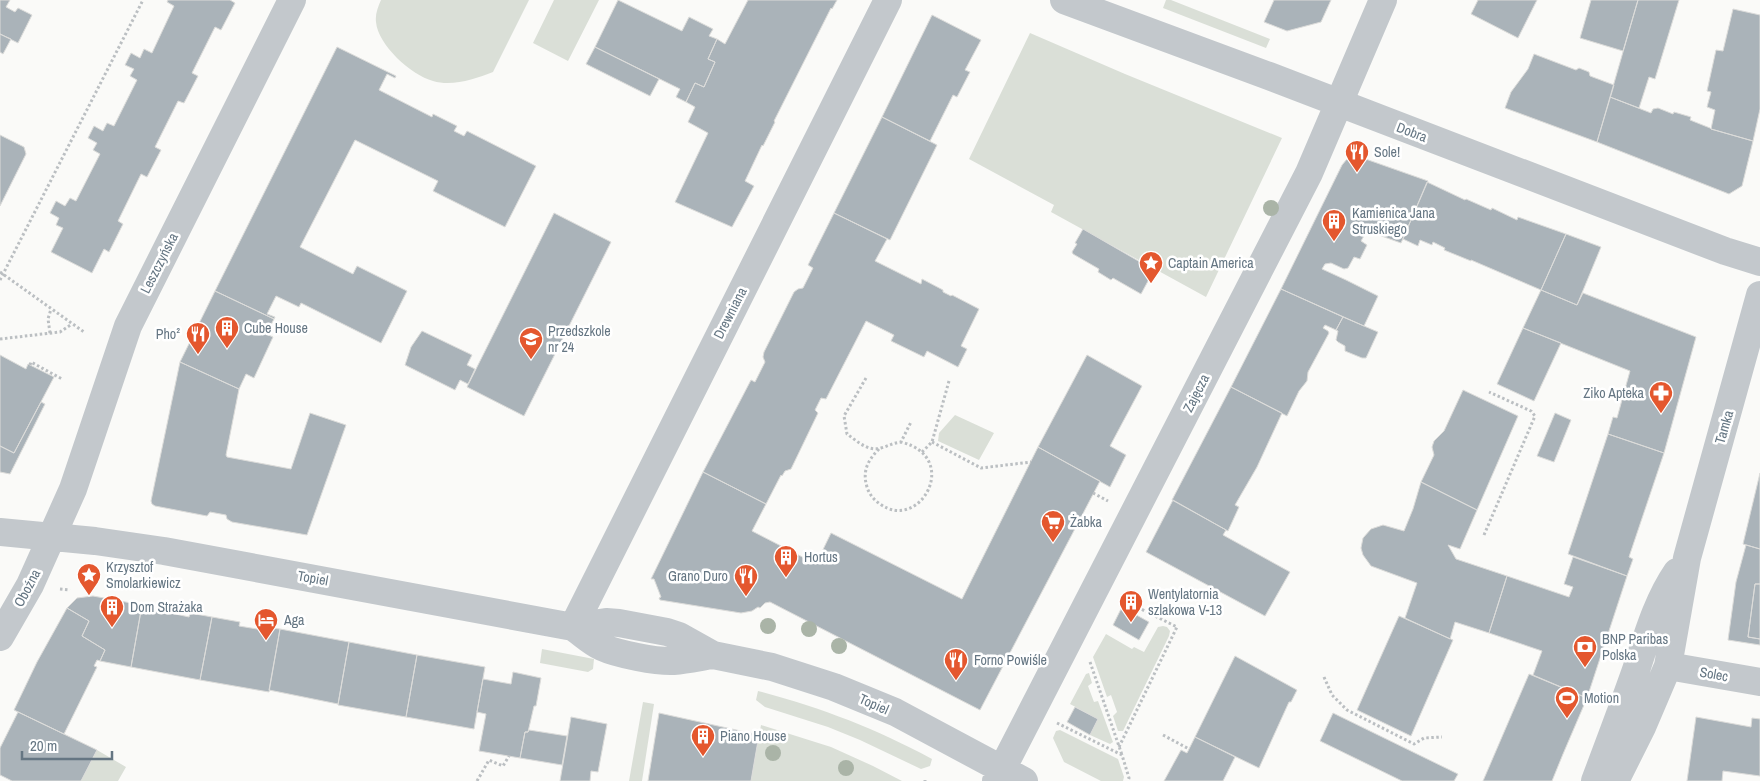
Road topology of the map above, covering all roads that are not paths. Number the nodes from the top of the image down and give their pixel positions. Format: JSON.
{"nodes":[{"id":1,"x":292,"y":0,"type":"edge"},
{"id":2,"x":888,"y":0,"type":"edge"},
{"id":3,"x":1064,"y":0,"type":"edge"},
{"id":4,"x":1383,"y":0,"type":"edge"},
{"id":5,"x":1339,"y":103,"type":"junction"},
{"id":6,"x":1760,"y":262,"type":"edge"},
{"id":7,"x":1760,"y":295,"type":"edge"},
{"id":8,"x":0,"y":532,"type":"edge"},
{"id":9,"x":52,"y":537,"type":"junction"},
{"id":10,"x":1687,"y":558,"type":"junction"},
{"id":11,"x":573,"y":626,"type":"junction"},
{"id":12,"x":0,"y":637,"type":"edge"},
{"id":13,"x":1668,"y":666,"type":"junction"},
{"id":14,"x":1760,"y":682,"type":"edge"},
{"id":15,"x":1008,"y":777,"type":"edge"},
{"id":16,"x":1595,"y":781,"type":"edge"},
{"id":17,"x":1615,"y":781,"type":"edge"}],
"edges":[{"from":1,"to":9,"type":"street","name":"Leszczyńska"},
{"from":2,"to":11,"type":"street","name":"Drewniana"},
{"from":3,"to":5,"type":"street","name":"Dobra"},
{"from":4,"to":5,"type":"street","name":"Zajęcza"},
{"from":5,"to":6,"type":"street","name":"Dobra"},
{"from":5,"to":15,"type":"street","name":"Zajęcza"},
{"from":7,"to":10,"type":"street","name":"Tamka"},
{"from":8,"to":9,"type":"street","name":"Topiel"},
{"from":9,"to":11,"type":"street","name":"Topiel"},
{"from":9,"to":12,"type":"street","name":"Oboźna"},
{"from":10,"to":13,"type":"street","name":"Tamka"},
{"from":10,"to":16,"type":"street","name":"Tamka"},
{"from":11,"to":15,"type":"street","name":"Topiel"},
{"from":13,"to":14,"type":"street","name":"Solec"},
{"from":13,"to":17,"type":"street","name":"Tamka"}]}
